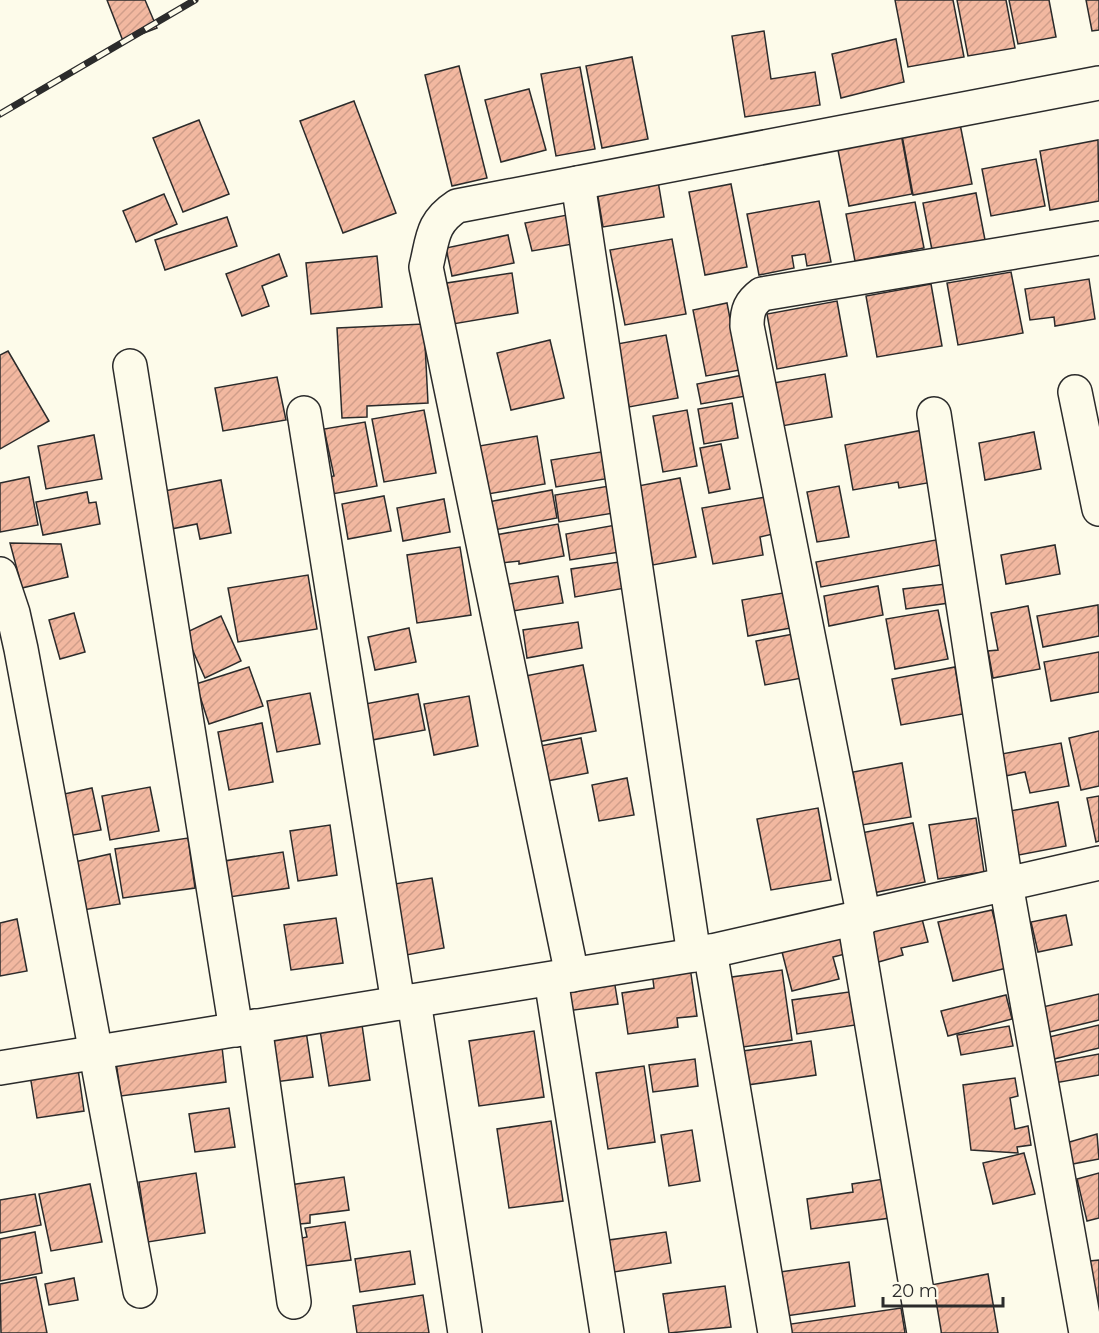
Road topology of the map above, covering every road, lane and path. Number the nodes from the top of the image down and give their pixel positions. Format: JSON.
{"nodes":[{"id":1,"x":1099,"y":83,"type":"edge"},
{"id":2,"x":578,"y":183,"type":"junction"},
{"id":3,"x":1099,"y":238,"type":"edge"},
{"id":4,"x":130,"y":366,"type":"dead end"},
{"id":5,"x":1075,"y":392,"type":"dead end"},
{"id":6,"x":304,"y":413,"type":"dead end"},
{"id":7,"x":934,"y":414,"type":"dead end"},
{"id":8,"x":1099,"y":509,"type":"edge"},
{"id":9,"x":0,"y":574,"type":"edge"},
{"id":10,"x":1099,"y":863,"type":"edge"},
{"id":11,"x":1006,"y":884,"type":"junction"},
{"id":12,"x":859,"y":918,"type":"junction"},
{"id":13,"x":702,"y":953,"type":"junction"},
{"id":14,"x":561,"y":977,"type":"junction"},
{"id":15,"x":406,"y":1002,"type":"junction"},
{"id":16,"x":246,"y":1028,"type":"junction"},
{"id":17,"x":95,"y":1054,"type":"junction"},
{"id":18,"x":0,"y":1068,"type":"edge"},
{"id":19,"x":140,"y":1292,"type":"dead end"},
{"id":20,"x":294,"y":1302,"type":"dead end"},
{"id":21,"x":465,"y":1333,"type":"edge"},
{"id":22,"x":607,"y":1333,"type":"edge"},
{"id":23,"x":775,"y":1333,"type":"edge"},
{"id":24,"x":924,"y":1333,"type":"edge"},
{"id":25,"x":1086,"y":1333,"type":"edge"}],
"edges":[{"from":1,"to":2,"type":"street"},
{"from":2,"to":13,"type":"street"},
{"from":2,"to":14,"type":"street"},
{"from":3,"to":12,"type":"street"},
{"from":4,"to":16,"type":"street"},
{"from":5,"to":8,"type":"street"},
{"from":6,"to":15,"type":"street"},
{"from":7,"to":11,"type":"street"},
{"from":9,"to":17,"type":"street"},
{"from":10,"to":11,"type":"street"},
{"from":11,"to":12,"type":"street"},
{"from":11,"to":25,"type":"street"},
{"from":12,"to":13,"type":"street"},
{"from":12,"to":24,"type":"street"},
{"from":13,"to":14,"type":"street"},
{"from":13,"to":23,"type":"street"},
{"from":14,"to":15,"type":"street"},
{"from":14,"to":22,"type":"street"},
{"from":15,"to":16,"type":"street"},
{"from":15,"to":21,"type":"street"},
{"from":16,"to":17,"type":"street"},
{"from":16,"to":20,"type":"street"},
{"from":17,"to":18,"type":"street"},
{"from":17,"to":19,"type":"street"}]}
